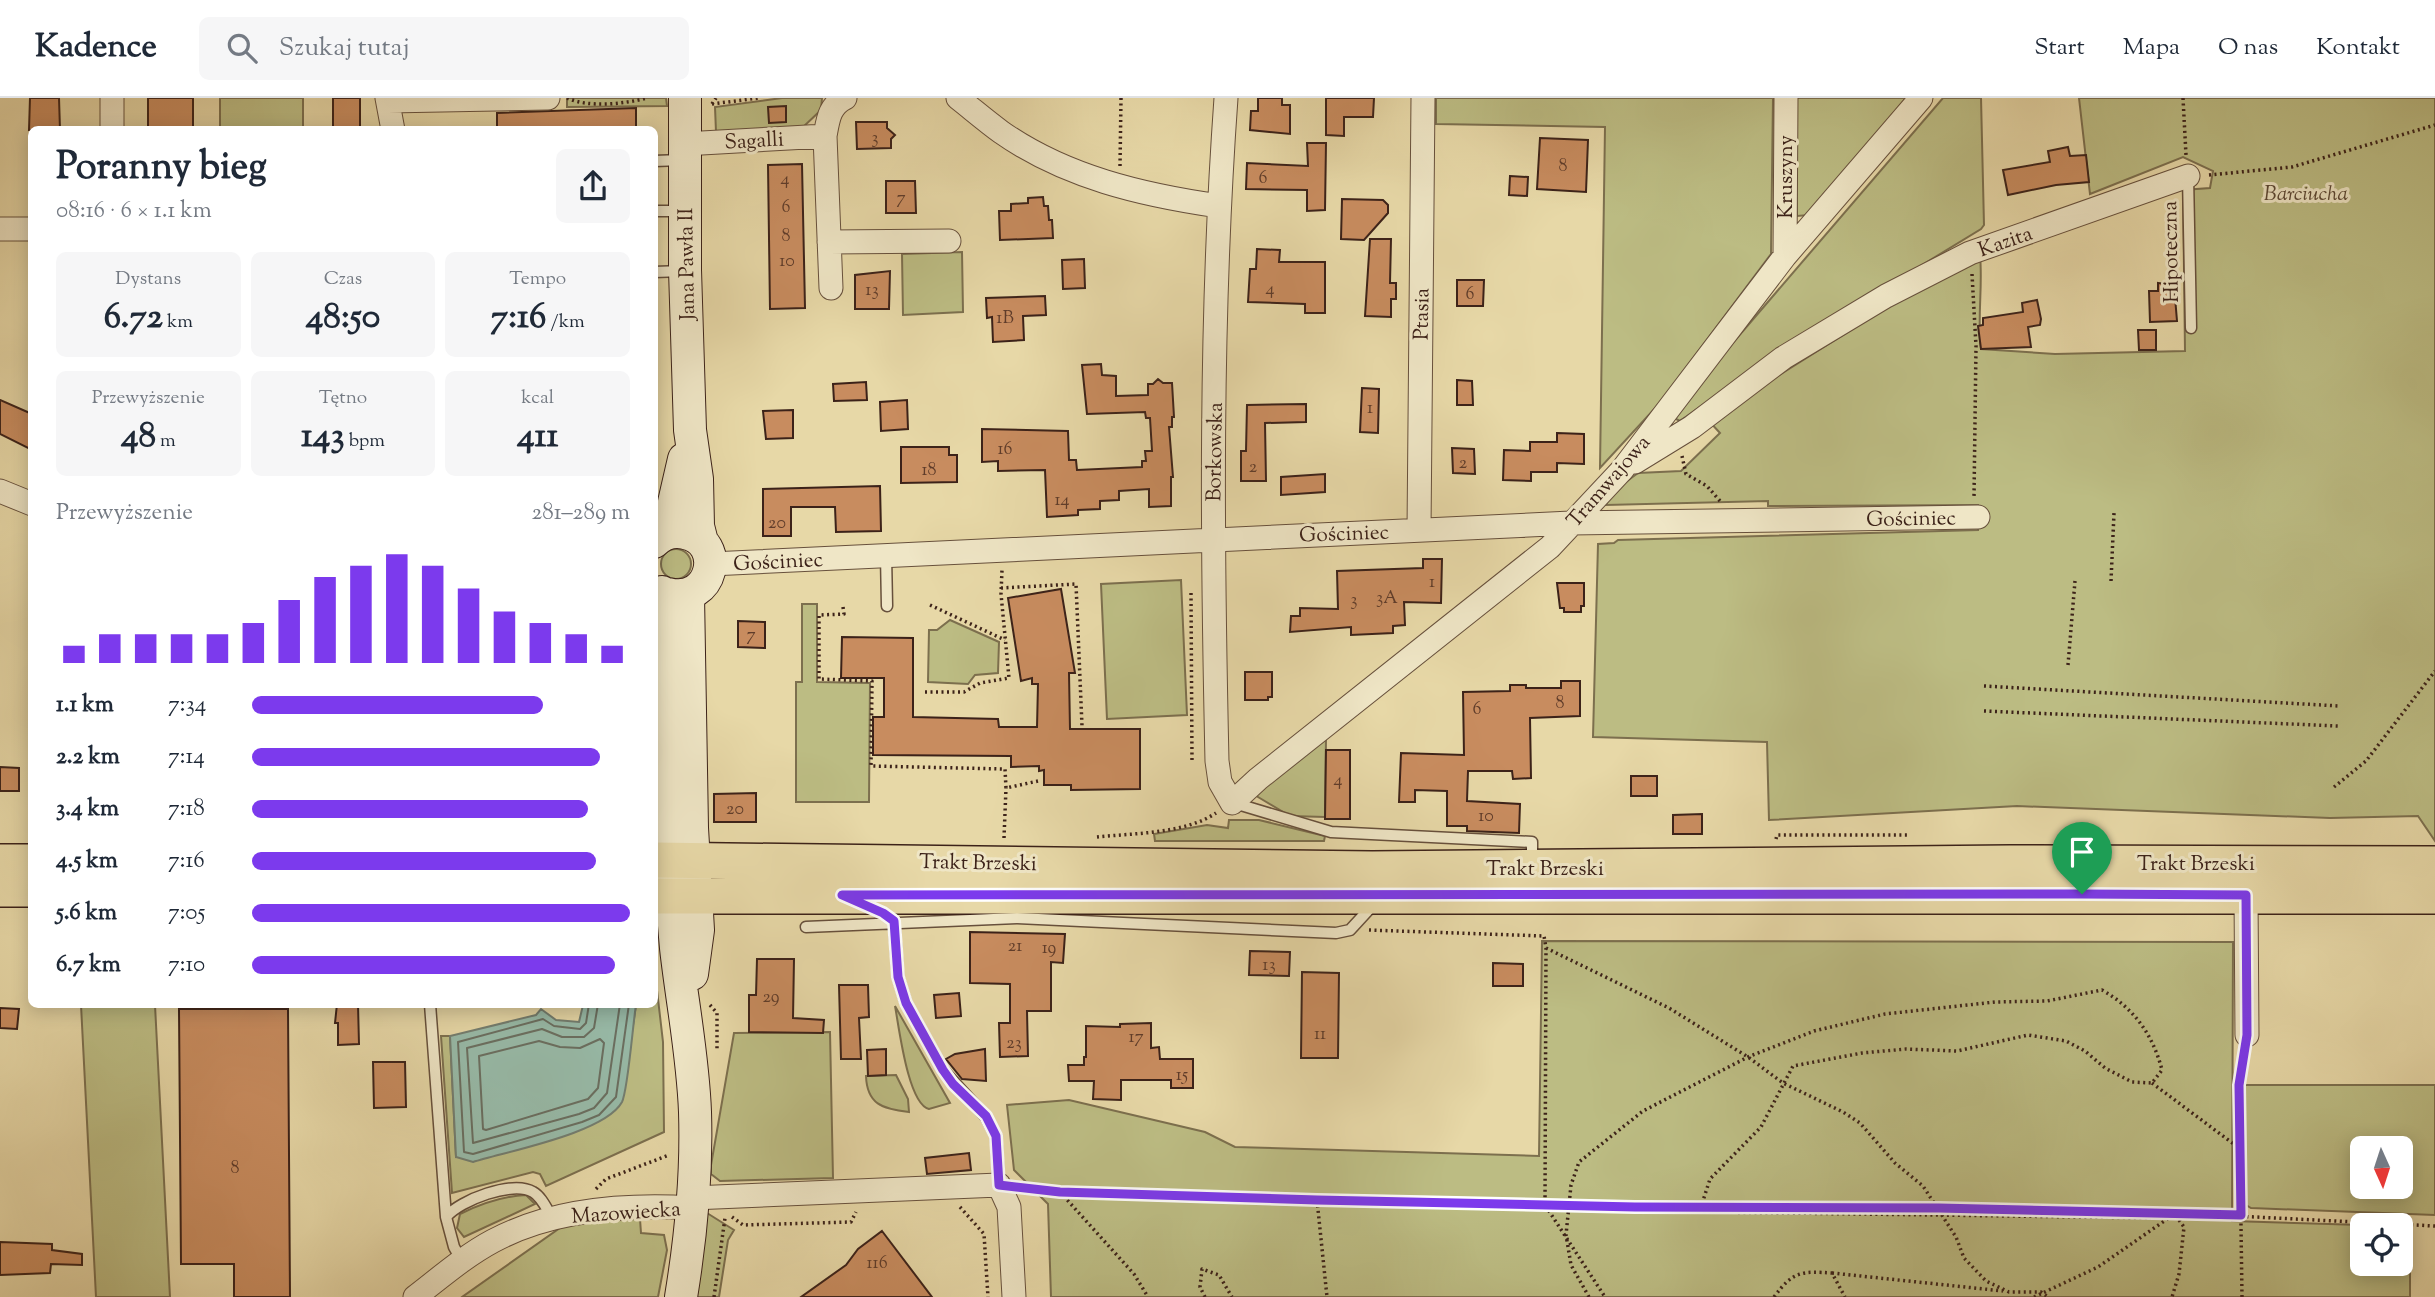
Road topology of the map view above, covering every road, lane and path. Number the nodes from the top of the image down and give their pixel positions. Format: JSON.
{"nodes":[{"id":1,"x":112,"y":98,"type":"edge"},
{"id":2,"x":548,"y":98,"type":"edge"},
{"id":3,"x":568,"y":98,"type":"edge"},
{"id":4,"x":647,"y":98,"type":"edge"},
{"id":5,"x":685,"y":98,"type":"edge"},
{"id":6,"x":716,"y":98,"type":"edge"},
{"id":7,"x":759,"y":98,"type":"edge"},
{"id":8,"x":845,"y":98,"type":"edge"},
{"id":9,"x":958,"y":98,"type":"edge"},
{"id":10,"x":1121,"y":98,"type":"edge"},
{"id":11,"x":1226,"y":98,"type":"edge"},
{"id":12,"x":1423,"y":98,"type":"edge"},
{"id":13,"x":1786,"y":98,"type":"edge"},
{"id":14,"x":1922,"y":98,"type":"edge"},
{"id":15,"x":2183,"y":98,"type":"edge"},
{"id":16,"x":387,"y":99,"type":"edge"},
{"id":17,"x":2435,"y":125,"type":"edge"},
{"id":18,"x":112,"y":126,"type":"edge"},
{"id":19,"x":392,"y":126,"type":"edge"},
{"id":20,"x":825,"y":136,"type":"junction"},
{"id":21,"x":674,"y":155,"type":"edge"},
{"id":22,"x":1120,"y":172,"type":"dead end"},
{"id":23,"x":2188,"y":176,"type":"junction"},
{"id":24,"x":1219,"y":206,"type":"junction"},
{"id":25,"x":670,"y":211,"type":"edge"},
{"id":26,"x":0,"y":229,"type":"edge"},
{"id":27,"x":28,"y":229,"type":"edge"},
{"id":28,"x":948,"y":240,"type":"dead end"},
{"id":29,"x":829,"y":242,"type":"junction"},
{"id":30,"x":1970,"y":253,"type":"junction"},
{"id":31,"x":1784,"y":256,"type":"junction"},
{"id":32,"x":670,"y":271,"type":"edge"},
{"id":33,"x":831,"y":288,"type":"dead end"},
{"id":34,"x":2191,"y":328,"type":"dead end"},
{"id":35,"x":690,"y":430,"type":"junction"},
{"id":36,"x":1677,"y":436,"type":"junction"},
{"id":37,"x":1622,"y":470,"type":"junction"},
{"id":38,"x":0,"y":491,"type":"edge"},
{"id":39,"x":1721,"y":502,"type":"dead end"},
{"id":40,"x":28,"y":503,"type":"edge"},
{"id":41,"x":1976,"y":511,"type":"joint"},
{"id":42,"x":2114,"y":513,"type":"dead end"},
{"id":43,"x":1571,"y":523,"type":"junction"},
{"id":44,"x":1419,"y":530,"type":"junction"},
{"id":45,"x":661,"y":537,"type":"edge"},
{"id":46,"x":1213,"y":539,"type":"junction"},
{"id":47,"x":707,"y":553,"type":"junction"},
{"id":48,"x":886,"y":555,"type":"junction"},
{"id":49,"x":1002,"y":565,"type":"dead end"},
{"id":50,"x":2075,"y":581,"type":"dead end"},
{"id":51,"x":2111,"y":581,"type":"dead end"},
{"id":52,"x":1001,"y":588,"type":"junction"},
{"id":53,"x":1191,"y":588,"type":"dead end"},
{"id":54,"x":668,"y":591,"type":"edge"},
{"id":55,"x":930,"y":605,"type":"dead end"},
{"id":56,"x":887,"y":606,"type":"dead end"},
{"id":57,"x":843,"y":607,"type":"dead end"},
{"id":58,"x":1005,"y":640,"type":"junction"},
{"id":59,"x":2068,"y":665,"type":"dead end"},
{"id":60,"x":2435,"y":671,"type":"edge"},
{"id":61,"x":1984,"y":686,"type":"dead end"},
{"id":62,"x":925,"y":692,"type":"dead end"},
{"id":63,"x":2339,"y":706,"type":"dead end"},
{"id":64,"x":1984,"y":711,"type":"dead end"},
{"id":65,"x":1082,"y":726,"type":"dead end"},
{"id":66,"x":2338,"y":726,"type":"dead end"},
{"id":67,"x":1192,"y":761,"type":"dead end"},
{"id":68,"x":1038,"y":781,"type":"dead end"},
{"id":69,"x":2333,"y":787,"type":"dead end"},
{"id":70,"x":1006,"y":788,"type":"junction"},
{"id":71,"x":1232,"y":803,"type":"junction"},
{"id":72,"x":1004,"y":845,"type":"dead end"},
{"id":73,"x":673,"y":860,"type":"edge"},
{"id":74,"x":0,"y":862,"type":"edge"},
{"id":75,"x":28,"y":862,"type":"edge"},
{"id":76,"x":2435,"y":864,"type":"edge"},
{"id":77,"x":1532,"y":869,"type":"junction"},
{"id":78,"x":0,"y":889,"type":"edge"},
{"id":79,"x":28,"y":889,"type":"edge"},
{"id":80,"x":675,"y":895,"type":"edge"},
{"id":81,"x":842,"y":895,"type":"junction"},
{"id":82,"x":1382,"y":895,"type":"junction"},
{"id":83,"x":2246,"y":895,"type":"junction"},
{"id":84,"x":2435,"y":896,"type":"edge"},
{"id":85,"x":894,"y":921,"type":"junction"},
{"id":86,"x":806,"y":927,"type":"dead end"},
{"id":87,"x":1350,"y":930,"type":"junction"},
{"id":88,"x":1546,"y":948,"type":"junction"},
{"id":89,"x":430,"y":1008,"type":"edge"},
{"id":90,"x":2247,"y":1035,"type":"joint"},
{"id":91,"x":1748,"y":1057,"type":"junction"},
{"id":92,"x":1783,"y":1083,"type":"junction"},
{"id":93,"x":2152,"y":1083,"type":"junction"},
{"id":94,"x":2239,"y":1148,"type":"junction"},
{"id":95,"x":670,"y":1155,"type":"dead end"},
{"id":96,"x":999,"y":1185,"type":"junction"},
{"id":97,"x":1060,"y":1192,"type":"junction"},
{"id":98,"x":592,"y":1193,"type":"dead end"},
{"id":99,"x":1317,"y":1200,"type":"junction"},
{"id":100,"x":692,"y":1203,"type":"junction"},
{"id":101,"x":1545,"y":1205,"type":"junction"},
{"id":102,"x":1570,"y":1205,"type":"junction"},
{"id":103,"x":1701,"y":1206,"type":"junction"},
{"id":104,"x":952,"y":1207,"type":"dead end"},
{"id":105,"x":1939,"y":1208,"type":"junction"},
{"id":106,"x":856,"y":1210,"type":"dead end"},
{"id":107,"x":1942,"y":1213,"type":"junction"},
{"id":108,"x":2174,"y":1213,"type":"junction"},
{"id":109,"x":2241,"y":1215,"type":"junction"},
{"id":110,"x":446,"y":1217,"type":"junction"},
{"id":111,"x":553,"y":1219,"type":"junction"},
{"id":112,"x":2435,"y":1226,"type":"edge"},
{"id":113,"x":1566,"y":1235,"type":"junction"},
{"id":114,"x":462,"y":1261,"type":"junction"},
{"id":115,"x":1832,"y":1273,"type":"junction"},
{"id":116,"x":2009,"y":1292,"type":"junction"},
{"id":117,"x":2041,"y":1292,"type":"junction"},
{"id":118,"x":415,"y":1297,"type":"edge"},
{"id":119,"x":681,"y":1297,"type":"edge"},
{"id":120,"x":714,"y":1297,"type":"edge"},
{"id":121,"x":988,"y":1297,"type":"edge"},
{"id":122,"x":1014,"y":1297,"type":"edge"},
{"id":123,"x":1148,"y":1297,"type":"edge"},
{"id":124,"x":1205,"y":1297,"type":"edge"},
{"id":125,"x":1232,"y":1297,"type":"edge"},
{"id":126,"x":1326,"y":1297,"type":"edge"},
{"id":127,"x":1589,"y":1297,"type":"edge"},
{"id":128,"x":1605,"y":1297,"type":"edge"},
{"id":129,"x":1774,"y":1297,"type":"edge"},
{"id":130,"x":1846,"y":1297,"type":"edge"},
{"id":131,"x":2034,"y":1297,"type":"edge"},
{"id":132,"x":2048,"y":1297,"type":"edge"},
{"id":133,"x":2172,"y":1297,"type":"edge"},
{"id":134,"x":2242,"y":1297,"type":"edge"}],
"edges":[{"from":1,"to":18,"type":"street"},
{"from":2,"to":16,"type":"street"},
{"from":3,"to":4,"type":"path"},
{"from":5,"to":21,"type":"street","name":"Jana Pawła II"},
{"from":6,"to":7,"type":"path"},
{"from":8,"to":20,"type":"street"},
{"from":9,"to":24,"type":"street"},
{"from":10,"to":22,"type":"path"},
{"from":11,"to":24,"type":"street","name":"Borkowska"},
{"from":12,"to":44,"type":"street","name":"Ptasia"},
{"from":13,"to":31,"type":"street","name":"Kruszyny"},
{"from":14,"to":31,"type":"street","name":"Tramwajowa"},
{"from":15,"to":23,"type":"path"},
{"from":16,"to":19,"type":"street"},
{"from":17,"to":23,"type":"path"},
{"from":20,"to":21,"type":"street","name":"Sagalli"},
{"from":20,"to":29,"type":"street"},
{"from":21,"to":25,"type":"street","name":"Jana Pawła II"},
{"from":23,"to":30,"type":"street","name":"Kazita"},
{"from":23,"to":34,"type":"lane","name":"Hipoteczna"},
{"from":24,"to":46,"type":"street","name":"Borkowska"},
{"from":25,"to":32,"type":"street","name":"Jana Pawła II"},
{"from":26,"to":27,"type":"street"},
{"from":28,"to":29,"type":"street"},
{"from":29,"to":33,"type":"street"},
{"from":30,"to":36,"type":"street","name":"Kazita"},
{"from":30,"to":41,"type":"path"},
{"from":31,"to":37,"type":"street","name":"Tramwajowa"},
{"from":32,"to":35,"type":"street","name":"Jana Pawła II"},
{"from":35,"to":45,"type":"street","name":"Jana Pawła II"},
{"from":35,"to":47,"type":"street","name":"Jana Pawła II"},
{"from":36,"to":37,"type":"street","name":"Kazita"},
{"from":36,"to":39,"type":"path"},
{"from":37,"to":43,"type":"street","name":"Tramwajowa"},
{"from":38,"to":40,"type":"street"},
{"from":41,"to":43,"type":"street","name":"Gościniec"},
{"from":42,"to":51,"type":"path"},
{"from":43,"to":44,"type":"street","name":"Gościniec"},
{"from":43,"to":71,"type":"street","name":"Tramwajowa"},
{"from":44,"to":46,"type":"street","name":"Gościniec"},
{"from":45,"to":47,"type":"street"},
{"from":46,"to":48,"type":"street","name":"Gościniec"},
{"from":46,"to":71,"type":"street","name":"Borkowska"},
{"from":47,"to":48,"type":"street","name":"Gościniec"},
{"from":47,"to":54,"type":"street"},
{"from":48,"to":56,"type":"lane"},
{"from":49,"to":52,"type":"path"},
{"from":50,"to":59,"type":"path"},
{"from":52,"to":58,"type":"path"},
{"from":52,"to":65,"type":"path"},
{"from":53,"to":67,"type":"path"},
{"from":54,"to":73,"type":"street"},
{"from":55,"to":58,"type":"path"},
{"from":57,"to":70,"type":"path"},
{"from":58,"to":62,"type":"path"},
{"from":60,"to":69,"type":"path"},
{"from":61,"to":63,"type":"path"},
{"from":64,"to":66,"type":"path"},
{"from":68,"to":70,"type":"path"},
{"from":70,"to":72,"type":"path"},
{"from":71,"to":77,"type":"lane"},
{"from":73,"to":77,"type":"main road","name":"Trakt Brzeski"},
{"from":73,"to":80,"type":"street"},
{"from":74,"to":75,"type":"main road"},
{"from":76,"to":77,"type":"main road","name":"Trakt Brzeski"},
{"from":78,"to":79,"type":"main road"},
{"from":80,"to":81,"type":"main road","name":"Trakt Brzeski"},
{"from":80,"to":100,"type":"street"},
{"from":81,"to":82,"type":"main road","name":"Trakt Brzeski"},
{"from":81,"to":85,"type":"lane"},
{"from":82,"to":83,"type":"main road","name":"Trakt Brzeski"},
{"from":82,"to":87,"type":"lane"},
{"from":83,"to":84,"type":"main road","name":"Trakt Brzeski"},
{"from":83,"to":90,"type":"street"},
{"from":85,"to":86,"type":"lane"},
{"from":85,"to":87,"type":"lane"},
{"from":85,"to":96,"type":"lane"},
{"from":87,"to":88,"type":"path"},
{"from":88,"to":91,"type":"path"},
{"from":88,"to":101,"type":"path"},
{"from":89,"to":110,"type":"lane"},
{"from":90,"to":94,"type":"path"},
{"from":91,"to":92,"type":"path"},
{"from":91,"to":93,"type":"path"},
{"from":91,"to":102,"type":"path"},
{"from":92,"to":93,"type":"path"},
{"from":92,"to":103,"type":"path"},
{"from":92,"to":105,"type":"path"},
{"from":93,"to":94,"type":"path"},
{"from":94,"to":109,"type":"path"},
{"from":95,"to":98,"type":"path"},
{"from":96,"to":97,"type":"path"},
{"from":96,"to":100,"type":"street","name":"Mazowiecka"},
{"from":96,"to":122,"type":"street"},
{"from":97,"to":99,"type":"path"},
{"from":97,"to":123,"type":"path"},
{"from":99,"to":101,"type":"path"},
{"from":99,"to":126,"type":"path"},
{"from":100,"to":111,"type":"street","name":"Mazowiecka"},
{"from":100,"to":119,"type":"street"},
{"from":101,"to":102,"type":"path"},
{"from":101,"to":113,"type":"path"},
{"from":102,"to":103,"type":"path"},
{"from":102,"to":113,"type":"path"},
{"from":103,"to":105,"type":"path"},
{"from":103,"to":107,"type":"path"},
{"from":104,"to":121,"type":"path"},
{"from":105,"to":107,"type":"path"},
{"from":105,"to":108,"type":"path"},
{"from":106,"to":120,"type":"path"},
{"from":107,"to":108,"type":"path"},
{"from":107,"to":116,"type":"path"},
{"from":108,"to":109,"type":"path"},
{"from":108,"to":117,"type":"path"},
{"from":108,"to":133,"type":"path"},
{"from":109,"to":112,"type":"path"},
{"from":109,"to":134,"type":"path"},
{"from":110,"to":111,"type":"lane"},
{"from":110,"to":114,"type":"lane"},
{"from":111,"to":114,"type":"street","name":"Mazowiecka"},
{"from":113,"to":127,"type":"path"},
{"from":113,"to":128,"type":"path"},
{"from":114,"to":118,"type":"street","name":"Mazowiecka"},
{"from":115,"to":116,"type":"path"},
{"from":115,"to":129,"type":"path"},
{"from":115,"to":130,"type":"path"},
{"from":116,"to":117,"type":"path"},
{"from":117,"to":131,"type":"path"},
{"from":117,"to":132,"type":"path"},
{"from":124,"to":125,"type":"path"}]}
